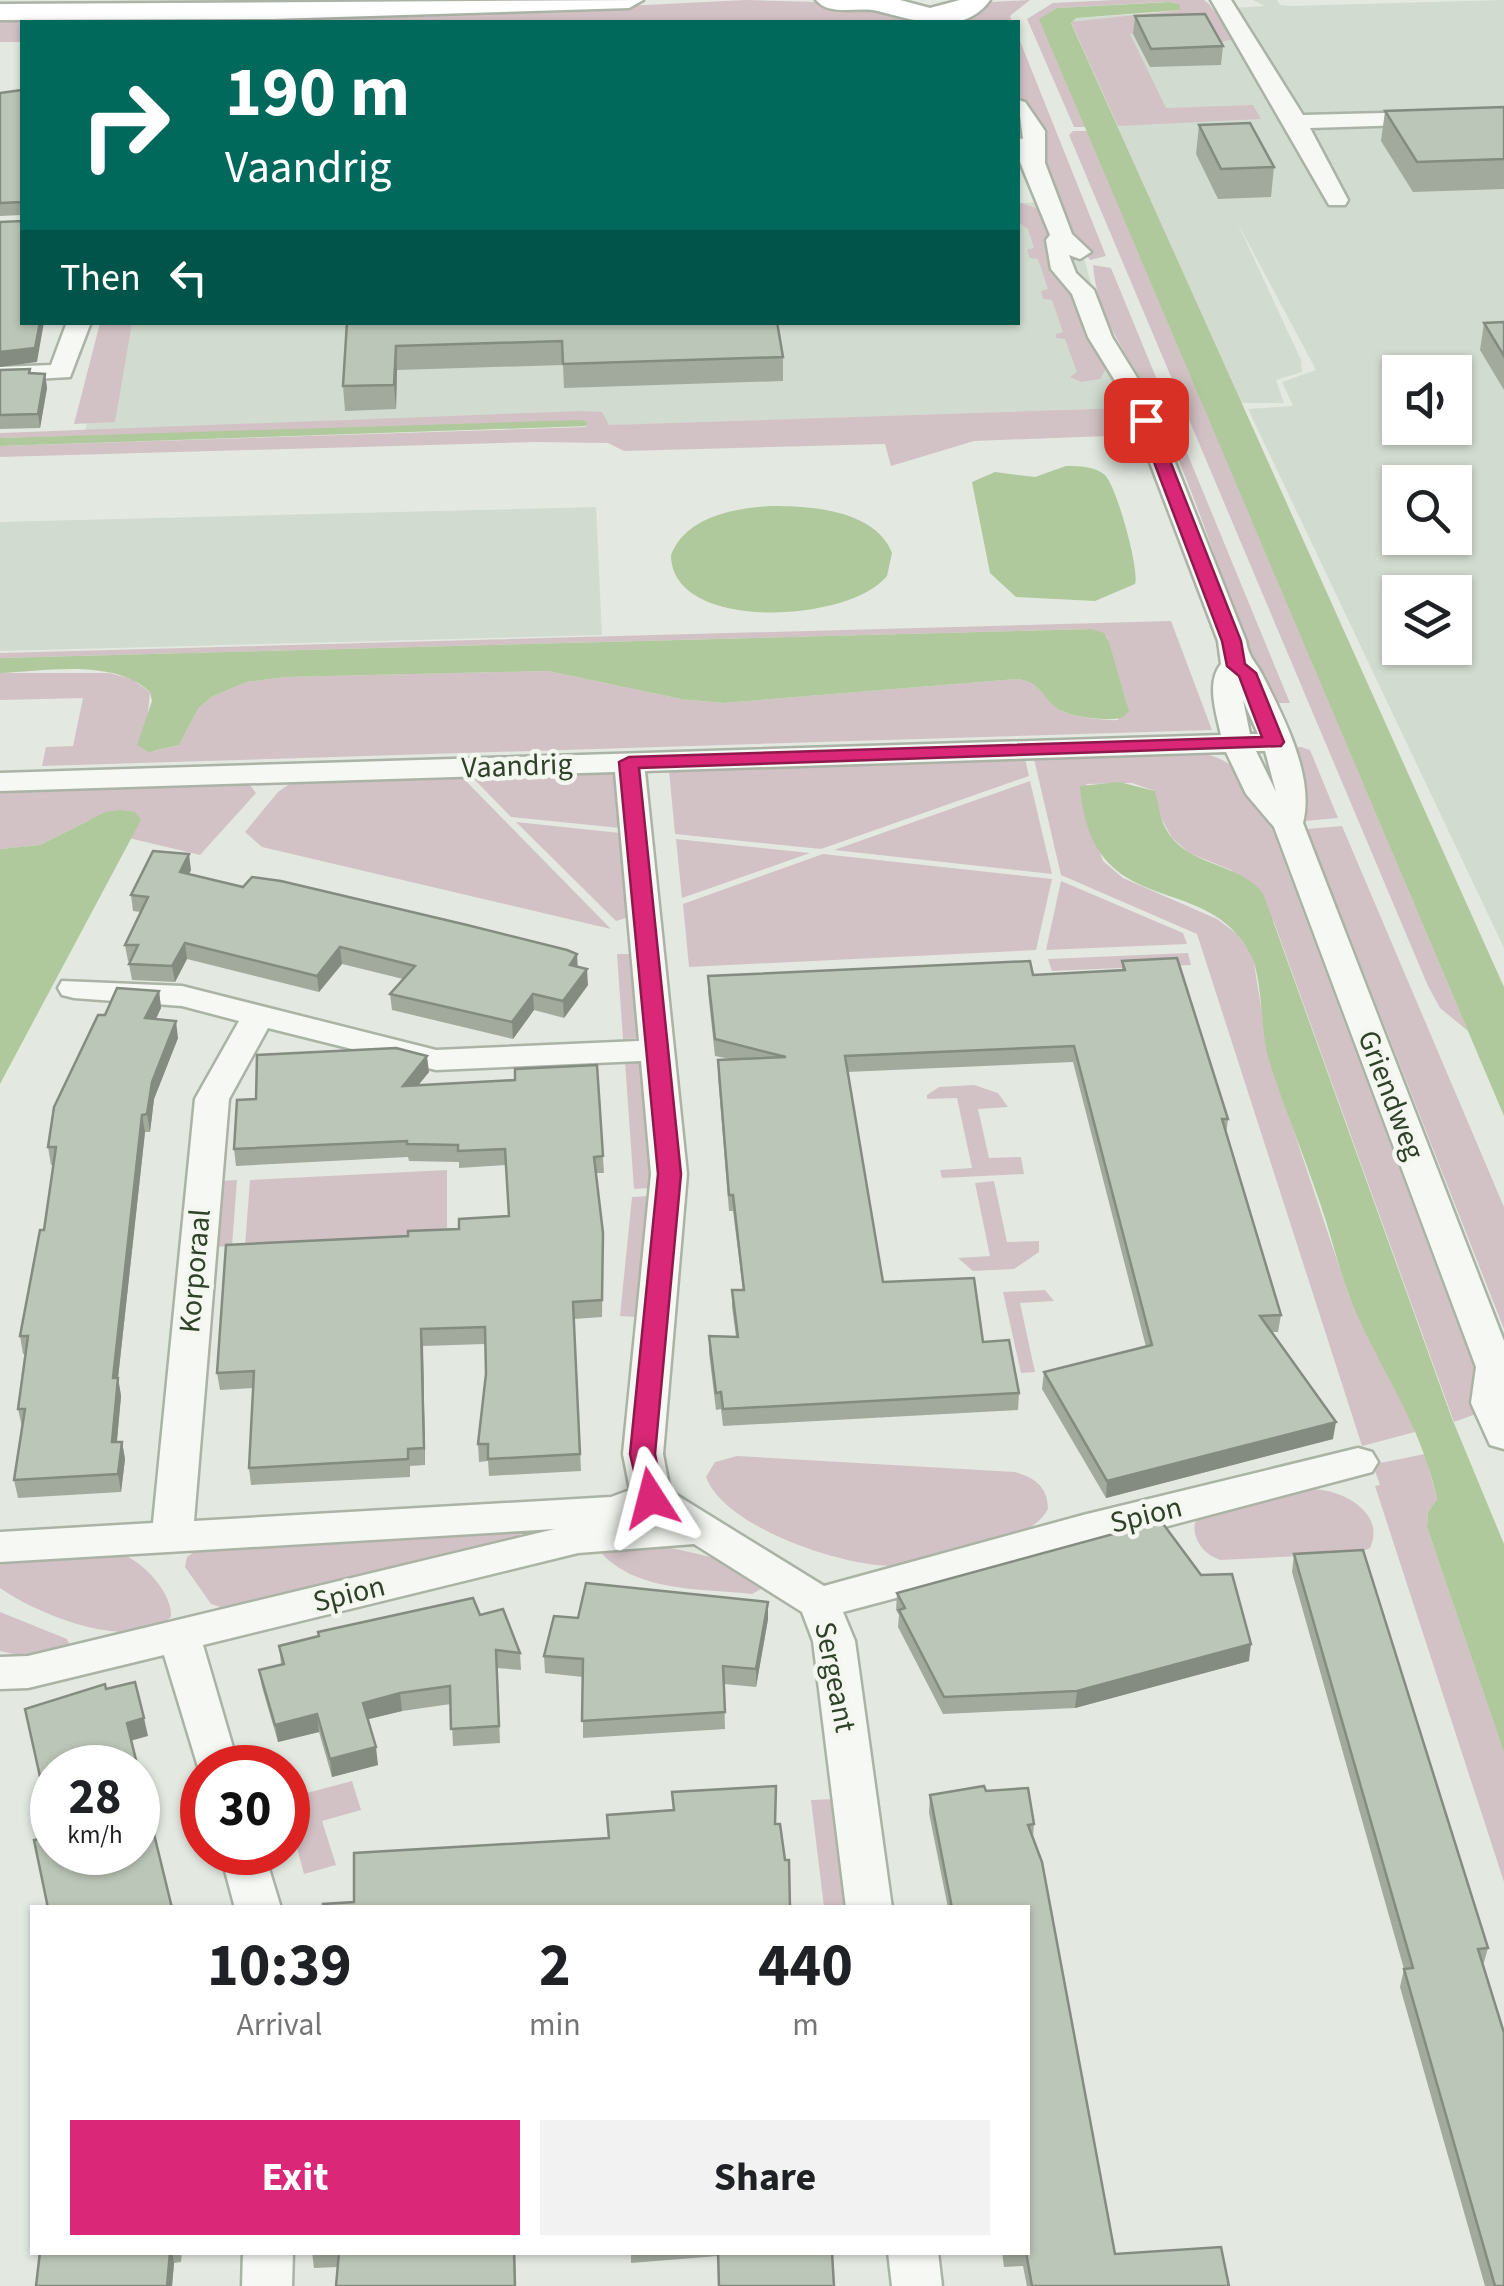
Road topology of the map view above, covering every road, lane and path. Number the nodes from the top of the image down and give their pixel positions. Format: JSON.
{"nodes":[{"id":1,"x":630,"y":0,"type":"edge"},
{"id":2,"x":830,"y":0,"type":"edge"},
{"id":3,"x":1221,"y":0,"type":"edge"},
{"id":4,"x":883,"y":2,"type":"edge"},
{"id":5,"x":961,"y":10,"type":"edge"},
{"id":6,"x":0,"y":12,"type":"edge"},
{"id":7,"x":1020,"y":109,"type":"edge"},
{"id":8,"x":1504,"y":116,"type":"edge"},
{"id":9,"x":1296,"y":122,"type":"junction"},
{"id":10,"x":1020,"y":146,"type":"edge"},
{"id":11,"x":1034,"y":163,"type":"junction"},
{"id":12,"x":1020,"y":196,"type":"edge"},
{"id":13,"x":1046,"y":196,"type":"junction"},
{"id":14,"x":1337,"y":200,"type":"dead end"},
{"id":15,"x":78,"y":325,"type":"edge"},
{"id":16,"x":0,"y":374,"type":"edge"},
{"id":17,"x":1236,"y":666,"type":"junction"},
{"id":18,"x":1274,"y":742,"type":"junction"},
{"id":19,"x":1242,"y":743,"type":"junction"},
{"id":20,"x":629,"y":762,"type":"junction"},
{"id":21,"x":0,"y":782,"type":"edge"},
{"id":22,"x":1288,"y":823,"type":"junction"},
{"id":23,"x":74,"y":988,"type":"dead end"},
{"id":24,"x":260,"y":1016,"type":"junction"},
{"id":25,"x":657,"y":1050,"type":"junction"},
{"id":26,"x":1500,"y":1371,"type":"edge"},
{"id":27,"x":1504,"y":1435,"type":"edge"},
{"id":28,"x":1358,"y":1462,"type":"dead end"},
{"id":29,"x":651,"y":1498,"type":"junction"},
{"id":30,"x":700,"y":1529,"type":"junction"},
{"id":31,"x":172,"y":1539,"type":"junction"},
{"id":32,"x":0,"y":1547,"type":"edge"},
{"id":33,"x":819,"y":1603,"type":"junction"},
{"id":34,"x":179,"y":1635,"type":"junction"},
{"id":35,"x":0,"y":1672,"type":"edge"},
{"id":36,"x":211,"y":1745,"type":"edge"},
{"id":37,"x":249,"y":1875,"type":"edge"},
{"id":38,"x":257,"y":1905,"type":"edge"},
{"id":39,"x":869,"y":1905,"type":"edge"},
{"id":40,"x":268,"y":2255,"type":"edge"},
{"id":41,"x":913,"y":2255,"type":"edge"},
{"id":42,"x":267,"y":2286,"type":"edge"},
{"id":43,"x":917,"y":2286,"type":"edge"}],
"edges":[{"from":1,"to":6,"type":"main road"},
{"from":2,"to":4,"type":"main road"},
{"from":3,"to":9,"type":"street"},
{"from":4,"to":5,"type":"main road"},
{"from":7,"to":11,"type":"street","name":"Griendweg"},
{"from":8,"to":9,"type":"street"},
{"from":9,"to":14,"type":"street"},
{"from":10,"to":11,"type":"street","name":"Griendweg"},
{"from":11,"to":13,"type":"street","name":"Griendweg"},
{"from":12,"to":13,"type":"street"},
{"from":13,"to":17,"type":"street","name":"Griendweg"},
{"from":15,"to":16,"type":"street"},
{"from":17,"to":18,"type":"street","name":"Griendweg"},
{"from":17,"to":19,"type":"street","name":"Griendweg"},
{"from":18,"to":19,"type":"street","name":"Vaandrig"},
{"from":18,"to":22,"type":"street","name":"Griendweg"},
{"from":19,"to":20,"type":"street","name":"Vaandrig"},
{"from":19,"to":22,"type":"street","name":"Griendweg"},
{"from":20,"to":21,"type":"street","name":"Vaandrig"},
{"from":20,"to":25,"type":"street"},
{"from":22,"to":26,"type":"street","name":"Griendweg"},
{"from":23,"to":24,"type":"street"},
{"from":24,"to":25,"type":"street"},
{"from":24,"to":31,"type":"street","name":"Korporaal"},
{"from":25,"to":29,"type":"street"},
{"from":26,"to":27,"type":"street","name":"Griendweg"},
{"from":28,"to":33,"type":"street","name":"Spion"},
{"from":29,"to":30,"type":"street","name":"Sergeant"},
{"from":29,"to":31,"type":"street","name":"Spion"},
{"from":30,"to":33,"type":"street","name":"Sergeant"},
{"from":30,"to":34,"type":"street","name":"Spion"},
{"from":31,"to":32,"type":"street","name":"Spion"},
{"from":33,"to":39,"type":"street","name":"Sergeant"},
{"from":34,"to":35,"type":"street","name":"Spion"},
{"from":34,"to":36,"type":"street"},
{"from":37,"to":38,"type":"street"},
{"from":40,"to":42,"type":"street"},
{"from":41,"to":43,"type":"street"}]}
